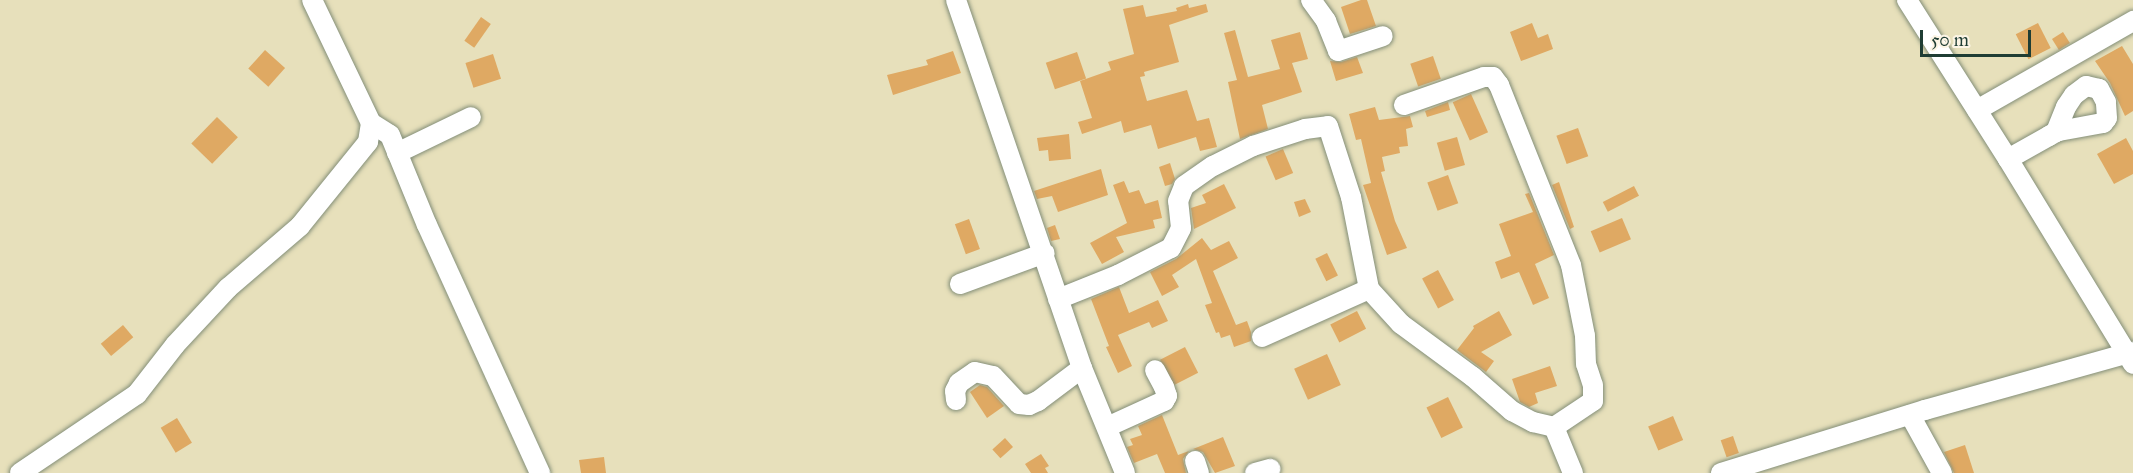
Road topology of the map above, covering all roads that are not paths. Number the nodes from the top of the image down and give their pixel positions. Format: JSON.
{"nodes":[{"id":1,"x":312,"y":0,"type":"edge"},
{"id":2,"x":956,"y":0,"type":"edge"},
{"id":3,"x":1311,"y":0,"type":"edge"},
{"id":4,"x":1906,"y":0,"type":"edge"},
{"id":5,"x":2133,"y":21,"type":"edge"},
{"id":6,"x":1383,"y":36,"type":"dead end"},
{"id":7,"x":1404,"y":105,"type":"dead end"},
{"id":8,"x":1977,"y":110,"type":"junction"},
{"id":9,"x":471,"y":117,"type":"dead end"},
{"id":10,"x":370,"y":123,"type":"junction"},
{"id":11,"x":2056,"y":132,"type":"dead end"},
{"id":12,"x":397,"y":153,"type":"junction"},
{"id":13,"x":2008,"y":159,"type":"junction"},
{"id":14,"x":1045,"y":253,"type":"junction"},
{"id":15,"x":960,"y":284,"type":"dead end"},
{"id":16,"x":1369,"y":289,"type":"junction"},
{"id":17,"x":1058,"y":299,"type":"junction"},
{"id":18,"x":1262,"y":337,"type":"dead end"},
{"id":19,"x":2131,"y":356,"type":"edge"},
{"id":20,"x":1082,"y":368,"type":"junction"},
{"id":21,"x":1155,"y":370,"type":"dead end"},
{"id":22,"x":956,"y":400,"type":"dead end"},
{"id":23,"x":1910,"y":415,"type":"junction"},
{"id":24,"x":1107,"y":427,"type":"junction"},
{"id":25,"x":1554,"y":427,"type":"junction"},
{"id":26,"x":20,"y":473,"type":"edge"},
{"id":27,"x":540,"y":473,"type":"edge"},
{"id":28,"x":1125,"y":473,"type":"edge"},
{"id":29,"x":1573,"y":473,"type":"edge"},
{"id":30,"x":1721,"y":473,"type":"edge"},
{"id":31,"x":1942,"y":473,"type":"edge"}],
"edges":[{"from":1,"to":10,"type":"street"},
{"from":2,"to":14,"type":"street"},
{"from":3,"to":6,"type":"street"},
{"from":4,"to":8,"type":"street"},
{"from":5,"to":8,"type":"street"},
{"from":7,"to":25,"type":"street"},
{"from":8,"to":13,"type":"street"},
{"from":9,"to":12,"type":"street"},
{"from":10,"to":12,"type":"street"},
{"from":10,"to":26,"type":"street"},
{"from":11,"to":13,"type":"street"},
{"from":12,"to":27,"type":"street"},
{"from":13,"to":19,"type":"street"},
{"from":14,"to":15,"type":"street"},
{"from":14,"to":17,"type":"street"},
{"from":16,"to":17,"type":"street"},
{"from":16,"to":18,"type":"street"},
{"from":16,"to":25,"type":"street"},
{"from":17,"to":20,"type":"street"},
{"from":19,"to":23,"type":"street"},
{"from":20,"to":22,"type":"street"},
{"from":20,"to":24,"type":"street"},
{"from":21,"to":24,"type":"street"},
{"from":23,"to":30,"type":"street"},
{"from":23,"to":31,"type":"street"},
{"from":24,"to":28,"type":"street"},
{"from":25,"to":29,"type":"street"}]}
